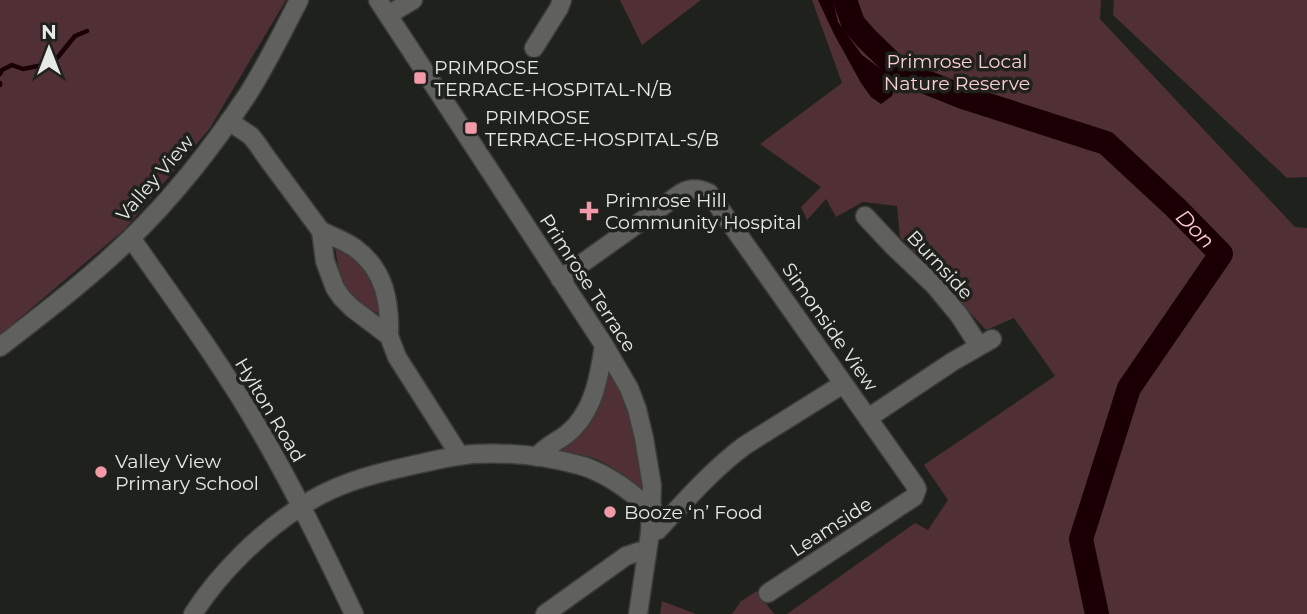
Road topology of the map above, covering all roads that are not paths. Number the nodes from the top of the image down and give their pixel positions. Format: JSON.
{"nodes":[{"id":1,"x":299,"y":0,"type":"edge"},
{"id":2,"x":413,"y":0,"type":"edge"},
{"id":3,"x":562,"y":0,"type":"edge"},
{"id":4,"x":383,"y":8,"type":"edge"},
{"id":5,"x":534,"y":48,"type":"dead end"},
{"id":6,"x":229,"y":121,"type":"junction"},
{"id":7,"x":865,"y":216,"type":"dead end"},
{"id":8,"x":321,"y":231,"type":"junction"},
{"id":9,"x":131,"y":238,"type":"junction"},
{"id":10,"x":560,"y":279,"type":"junction"},
{"id":11,"x":389,"y":336,"type":"junction"},
{"id":12,"x":604,"y":345,"type":"junction"},
{"id":13,"x":0,"y":347,"type":"edge"},
{"id":14,"x":844,"y":384,"type":"junction"},
{"id":15,"x":868,"y":418,"type":"junction"},
{"id":16,"x":460,"y":456,"type":"junction"},
{"id":17,"x":537,"y":457,"type":"junction"},
{"id":18,"x":916,"y":495,"type":"joint"},
{"id":19,"x":302,"y":505,"type":"junction"},
{"id":20,"x":652,"y":506,"type":"junction"},
{"id":21,"x":649,"y":541,"type":"junction"},
{"id":22,"x":768,"y":593,"type":"dead end"},
{"id":23,"x":193,"y":614,"type":"edge"},
{"id":24,"x":354,"y":614,"type":"edge"},
{"id":25,"x":545,"y":614,"type":"edge"},
{"id":26,"x":638,"y":614,"type":"edge"}],
"edges":[{"from":1,"to":6,"type":"street","name":"Valley View"},
{"from":2,"to":4,"type":"street"},
{"from":3,"to":5,"type":"street"},
{"from":4,"to":10,"type":"street","name":"Primrose Terrace"},
{"from":6,"to":8,"type":"street"},
{"from":6,"to":9,"type":"street","name":"Valley View"},
{"from":7,"to":15,"type":"street","name":"Burnside"},
{"from":8,"to":11,"type":"street"},
{"from":8,"to":11,"type":"street"},
{"from":9,"to":13,"type":"street","name":"Valley View"},
{"from":9,"to":19,"type":"street","name":"Hylton Road"},
{"from":10,"to":12,"type":"street","name":"Primrose Terrace"},
{"from":10,"to":14,"type":"street","name":"Simonside View"},
{"from":11,"to":16,"type":"street"},
{"from":12,"to":17,"type":"street"},
{"from":12,"to":20,"type":"street","name":"Primrose Terrace"},
{"from":14,"to":15,"type":"street","name":"Simonside View"},
{"from":14,"to":21,"type":"street"},
{"from":15,"to":18,"type":"street","name":"Simonside View"},
{"from":16,"to":17,"type":"street"},
{"from":16,"to":19,"type":"street"},
{"from":17,"to":20,"type":"street"},
{"from":18,"to":22,"type":"street","name":"Leamside"},
{"from":19,"to":23,"type":"street"},
{"from":19,"to":24,"type":"street","name":"Hylton Road"},
{"from":20,"to":21,"type":"street","name":"Primrose Terrace"},
{"from":21,"to":25,"type":"street"},
{"from":21,"to":26,"type":"street","name":"Primrose Terrace"}]}
